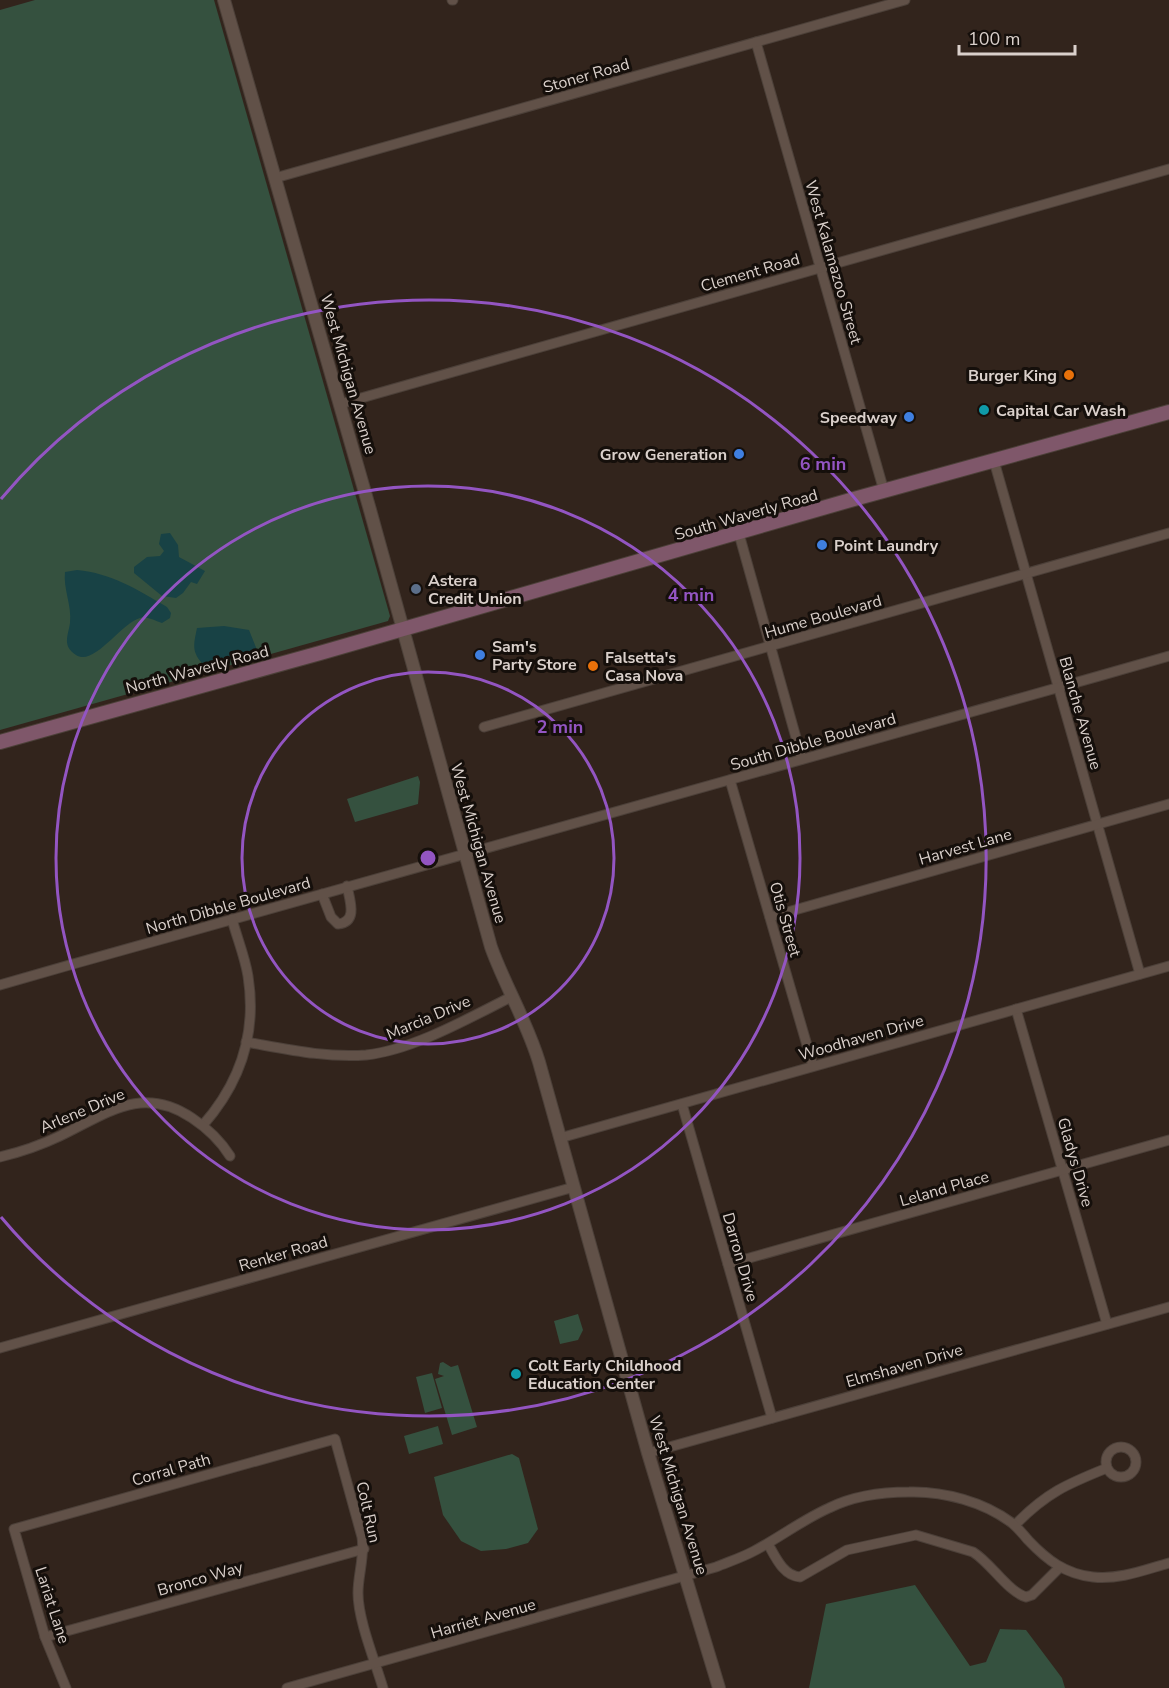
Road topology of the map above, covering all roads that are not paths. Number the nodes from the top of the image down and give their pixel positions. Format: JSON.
{"nodes":[{"id":1,"x":224,"y":0,"type":"edge"},
{"id":2,"x":905,"y":0,"type":"edge"},
{"id":3,"x":756,"y":42,"type":"junction"},
{"id":4,"x":1169,"y":169,"type":"edge"},
{"id":5,"x":275,"y":178,"type":"junction"},
{"id":6,"x":820,"y":268,"type":"junction"},
{"id":7,"x":340,"y":404,"type":"junction"},
{"id":8,"x":1169,"y":412,"type":"edge"},
{"id":9,"x":994,"y":461,"type":"junction"},
{"id":10,"x":884,"y":491,"type":"junction"},
{"id":11,"x":1169,"y":533,"type":"edge"},
{"id":12,"x":739,"y":534,"type":"junction"},
{"id":13,"x":1026,"y":574,"type":"junction"},
{"id":14,"x":403,"y":629,"type":"junction"},
{"id":15,"x":770,"y":646,"type":"junction"},
{"id":16,"x":1169,"y":656,"type":"edge"},
{"id":17,"x":1058,"y":688,"type":"junction"},
{"id":18,"x":484,"y":727,"type":"dead end"},
{"id":19,"x":0,"y":742,"type":"edge"},
{"id":20,"x":802,"y":759,"type":"junction"},
{"id":21,"x":730,"y":780,"type":"junction"},
{"id":22,"x":1169,"y":804,"type":"edge"},
{"id":23,"x":1098,"y":824,"type":"junction"},
{"id":24,"x":465,"y":855,"type":"junction"},
{"id":25,"x":347,"y":886,"type":"junction"},
{"id":26,"x":322,"y":894,"type":"junction"},
{"id":27,"x":770,"y":917,"type":"junction"},
{"id":28,"x":232,"y":919,"type":"junction"},
{"id":29,"x":1169,"y":966,"type":"edge"},
{"id":30,"x":1140,"y":974,"type":"junction"},
{"id":31,"x":0,"y":986,"type":"edge"},
{"id":32,"x":511,"y":997,"type":"junction"},
{"id":33,"x":1016,"y":1009,"type":"junction"},
{"id":34,"x":246,"y":1042,"type":"junction"},
{"id":35,"x":813,"y":1066,"type":"junction"},
{"id":36,"x":682,"y":1104,"type":"junction"},
{"id":37,"x":203,"y":1125,"type":"junction"},
{"id":38,"x":560,"y":1138,"type":"junction"},
{"id":39,"x":1169,"y":1140,"type":"edge"},
{"id":40,"x":230,"y":1156,"type":"dead end"},
{"id":41,"x":0,"y":1157,"type":"edge"},
{"id":42,"x":1062,"y":1170,"type":"junction"},
{"id":43,"x":574,"y":1187,"type":"junction"},
{"id":44,"x":728,"y":1264,"type":"junction"},
{"id":45,"x":1169,"y":1307,"type":"edge"},
{"id":46,"x":1107,"y":1324,"type":"junction"},
{"id":47,"x":0,"y":1348,"type":"edge"},
{"id":48,"x":772,"y":1418,"type":"junction"},
{"id":49,"x":335,"y":1438,"type":"joint"},
{"id":50,"x":648,"y":1453,"type":"junction"},
{"id":51,"x":1107,"y":1468,"type":"dead end"},
{"id":52,"x":1015,"y":1525,"type":"junction"},
{"id":53,"x":14,"y":1529,"type":"joint"},
{"id":54,"x":768,"y":1544,"type":"junction"},
{"id":55,"x":364,"y":1549,"type":"junction"},
{"id":56,"x":1169,"y":1563,"type":"edge"},
{"id":57,"x":1060,"y":1567,"type":"junction"},
{"id":58,"x":686,"y":1577,"type":"junction"},
{"id":59,"x":45,"y":1637,"type":"junction"},
{"id":60,"x":376,"y":1663,"type":"junction"},
{"id":61,"x":66,"y":1688,"type":"edge"},
{"id":62,"x":287,"y":1688,"type":"edge"},
{"id":63,"x":383,"y":1688,"type":"edge"},
{"id":64,"x":719,"y":1688,"type":"edge"}],
"edges":[{"from":1,"to":5,"type":"street","name":"West Michigan Avenue"},
{"from":2,"to":3,"type":"street","name":"Stoner Road"},
{"from":3,"to":5,"type":"street","name":"Stoner Road"},
{"from":3,"to":6,"type":"street","name":"West Kalamazoo Street"},
{"from":4,"to":6,"type":"street","name":"Clement Road"},
{"from":5,"to":7,"type":"street","name":"West Michigan Avenue"},
{"from":6,"to":7,"type":"street","name":"Clement Road"},
{"from":6,"to":10,"type":"street","name":"West Kalamazoo Street"},
{"from":7,"to":14,"type":"street","name":"West Michigan Avenue"},
{"from":8,"to":9,"type":"main road","name":"South Waverly Road"},
{"from":9,"to":10,"type":"main road","name":"South Waverly Road"},
{"from":9,"to":13,"type":"street","name":"Blanche Avenue"},
{"from":10,"to":12,"type":"main road","name":"South Waverly Road"},
{"from":11,"to":13,"type":"street","name":"Hume Boulevard"},
{"from":12,"to":14,"type":"main road","name":"South Waverly Road"},
{"from":12,"to":15,"type":"street"},
{"from":13,"to":15,"type":"street","name":"Hume Boulevard"},
{"from":13,"to":17,"type":"street","name":"Blanche Avenue"},
{"from":14,"to":19,"type":"main road","name":"North Waverly Road"},
{"from":14,"to":24,"type":"street","name":"West Michigan Avenue"},
{"from":15,"to":18,"type":"street","name":"Hume Boulevard"},
{"from":15,"to":20,"type":"street"},
{"from":16,"to":17,"type":"street","name":"South Dibble Boulevard"},
{"from":17,"to":20,"type":"street","name":"South Dibble Boulevard"},
{"from":17,"to":23,"type":"street","name":"Blanche Avenue"},
{"from":20,"to":21,"type":"street","name":"South Dibble Boulevard"},
{"from":21,"to":24,"type":"street","name":"South Dibble Boulevard"},
{"from":21,"to":27,"type":"street","name":"Otis Street"},
{"from":22,"to":23,"type":"street","name":"Harvest Lane"},
{"from":23,"to":27,"type":"street","name":"Harvest Lane"},
{"from":23,"to":30,"type":"street","name":"Blanche Avenue"},
{"from":24,"to":25,"type":"street","name":"North Dibble Boulevard"},
{"from":24,"to":32,"type":"street","name":"West Michigan Avenue"},
{"from":25,"to":26,"type":"street","name":"North Dibble Boulevard"},
{"from":25,"to":26,"type":"street"},
{"from":26,"to":28,"type":"street","name":"North Dibble Boulevard"},
{"from":27,"to":35,"type":"street","name":"Otis Street"},
{"from":28,"to":31,"type":"street","name":"North Dibble Boulevard"},
{"from":28,"to":34,"type":"street"},
{"from":29,"to":30,"type":"street","name":"Woodhaven Drive"},
{"from":30,"to":33,"type":"street","name":"Woodhaven Drive"},
{"from":32,"to":34,"type":"street","name":"Marcia Drive"},
{"from":32,"to":38,"type":"street","name":"West Michigan Avenue"},
{"from":33,"to":35,"type":"street","name":"Woodhaven Drive"},
{"from":33,"to":42,"type":"street","name":"Gladys Drive"},
{"from":34,"to":37,"type":"street"},
{"from":35,"to":36,"type":"street","name":"Woodhaven Drive"},
{"from":36,"to":38,"type":"street","name":"Woodhaven Drive"},
{"from":36,"to":44,"type":"street","name":"Darron Drive"},
{"from":37,"to":40,"type":"street","name":"Arlene Drive"},
{"from":37,"to":41,"type":"street","name":"Arlene Drive"},
{"from":38,"to":43,"type":"street","name":"West Michigan Avenue"},
{"from":39,"to":42,"type":"street","name":"Leland Place"},
{"from":42,"to":44,"type":"street","name":"Leland Place"},
{"from":42,"to":46,"type":"street","name":"Gladys Drive"},
{"from":43,"to":47,"type":"street","name":"Renker Road"},
{"from":43,"to":50,"type":"street","name":"West Michigan Avenue"},
{"from":44,"to":48,"type":"street","name":"Darron Drive"},
{"from":45,"to":46,"type":"street","name":"Elmshaven Drive"},
{"from":46,"to":48,"type":"street","name":"Elmshaven Drive"},
{"from":48,"to":50,"type":"street","name":"Elmshaven Drive"},
{"from":49,"to":53,"type":"street","name":"Corral Path"},
{"from":49,"to":55,"type":"street","name":"Colt Run"},
{"from":50,"to":58,"type":"street","name":"West Michigan Avenue"},
{"from":51,"to":52,"type":"street"},
{"from":52,"to":54,"type":"street","name":"Harriet Avenue"},
{"from":52,"to":57,"type":"street","name":"Harriet Avenue"},
{"from":53,"to":59,"type":"street","name":"Lariat Lane"},
{"from":54,"to":57,"type":"street"},
{"from":54,"to":58,"type":"street","name":"Harriet Avenue"},
{"from":55,"to":59,"type":"street","name":"Bronco Way"},
{"from":55,"to":60,"type":"street","name":"Colt Run"},
{"from":56,"to":57,"type":"street"},
{"from":58,"to":60,"type":"street","name":"Harriet Avenue"},
{"from":58,"to":64,"type":"street","name":"West Michigan Avenue"},
{"from":59,"to":61,"type":"street","name":"Lariat Lane"},
{"from":60,"to":62,"type":"street","name":"Harriet Avenue"},
{"from":60,"to":63,"type":"street","name":"Colt Run"}]}
